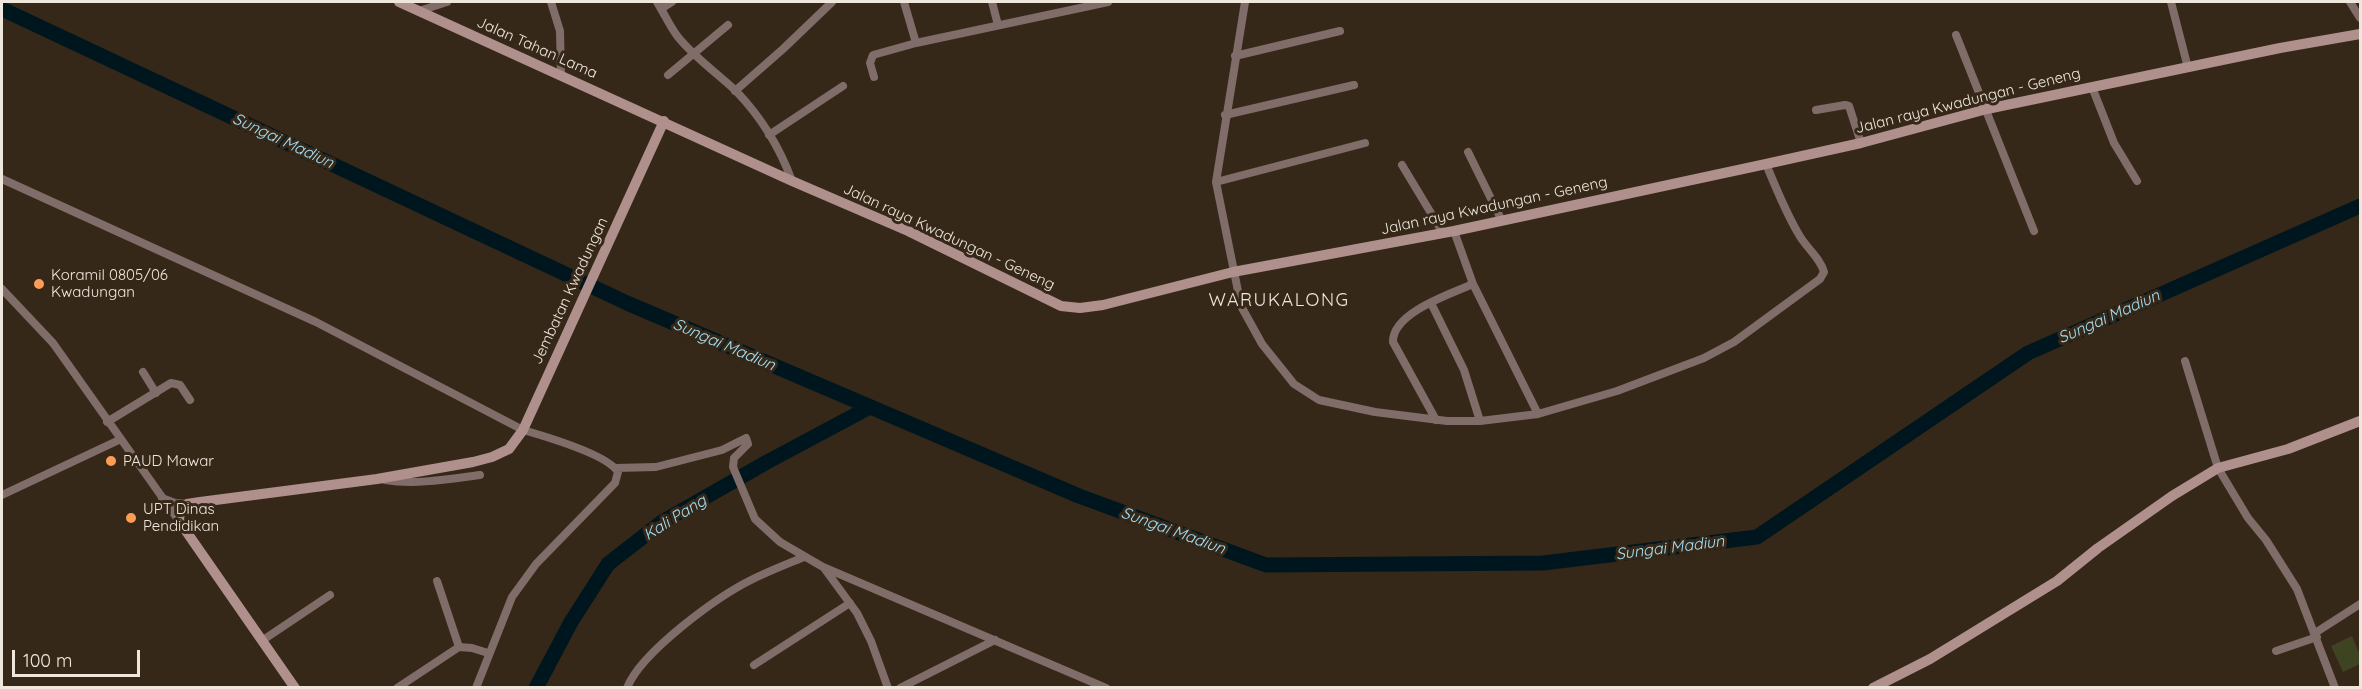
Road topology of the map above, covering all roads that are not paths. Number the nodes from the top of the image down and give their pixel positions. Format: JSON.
{"nodes":[{"id":1,"x":399,"y":2,"type":"edge"},
{"id":2,"x":447,"y":2,"type":"edge"},
{"id":3,"x":551,"y":2,"type":"edge"},
{"id":4,"x":657,"y":2,"type":"edge"},
{"id":5,"x":672,"y":2,"type":"edge"},
{"id":6,"x":832,"y":2,"type":"edge"},
{"id":7,"x":904,"y":2,"type":"edge"},
{"id":8,"x":992,"y":2,"type":"edge"},
{"id":9,"x":1108,"y":2,"type":"edge"},
{"id":10,"x":1245,"y":2,"type":"edge"},
{"id":11,"x":2171,"y":2,"type":"edge"},
{"id":12,"x":2350,"y":2,"type":"edge"},
{"id":13,"x":1080,"y":4,"type":"edge"},
{"id":14,"x":661,"y":9,"type":"junction"},
{"id":15,"x":419,"y":11,"type":"junction"},
{"id":16,"x":2361,"y":18,"type":"edge"},
{"id":17,"x":728,"y":25,"type":"dead end"},
{"id":18,"x":998,"y":25,"type":"junction"},
{"id":19,"x":1340,"y":31,"type":"dead end"},
{"id":20,"x":2361,"y":34,"type":"edge"},
{"id":21,"x":1956,"y":35,"type":"dead end"},
{"id":22,"x":916,"y":44,"type":"junction"},
{"id":23,"x":692,"y":54,"type":"junction"},
{"id":24,"x":1235,"y":56,"type":"junction"},
{"id":25,"x":2188,"y":68,"type":"junction"},
{"id":26,"x":561,"y":75,"type":"junction"},
{"id":27,"x":668,"y":75,"type":"dead end"},
{"id":28,"x":874,"y":77,"type":"dead end"},
{"id":29,"x":1354,"y":85,"type":"dead end"},
{"id":30,"x":843,"y":86,"type":"dead end"},
{"id":31,"x":2092,"y":87,"type":"junction"},
{"id":32,"x":735,"y":91,"type":"junction"},
{"id":33,"x":1987,"y":109,"type":"junction"},
{"id":34,"x":1816,"y":110,"type":"dead end"},
{"id":35,"x":1225,"y":115,"type":"junction"},
{"id":36,"x":664,"y":121,"type":"junction"},
{"id":37,"x":769,"y":135,"type":"junction"},
{"id":38,"x":1365,"y":143,"type":"dead end"},
{"id":39,"x":1861,"y":143,"type":"junction"},
{"id":40,"x":1468,"y":152,"type":"dead end"},
{"id":41,"x":1766,"y":164,"type":"junction"},
{"id":42,"x":1402,"y":165,"type":"dead end"},
{"id":43,"x":2,"y":179,"type":"edge"},
{"id":44,"x":792,"y":181,"type":"junction"},
{"id":45,"x":2137,"y":181,"type":"dead end"},
{"id":46,"x":1216,"y":182,"type":"junction"},
{"id":47,"x":1502,"y":221,"type":"junction"},
{"id":48,"x":2034,"y":231,"type":"dead end"},
{"id":49,"x":1448,"y":232,"type":"junction"},
{"id":50,"x":1233,"y":272,"type":"junction"},
{"id":51,"x":1473,"y":284,"type":"junction"},
{"id":52,"x":2,"y":289,"type":"edge"},
{"id":53,"x":1431,"y":303,"type":"junction"},
{"id":54,"x":2184,"y":361,"type":"dead end"},
{"id":55,"x":143,"y":372,"type":"dead end"},
{"id":56,"x":156,"y":393,"type":"junction"},
{"id":57,"x":190,"y":400,"type":"dead end"},
{"id":58,"x":1538,"y":414,"type":"junction"},
{"id":59,"x":1436,"y":420,"type":"junction"},
{"id":60,"x":1480,"y":421,"type":"junction"},
{"id":61,"x":2361,"y":421,"type":"edge"},
{"id":62,"x":107,"y":422,"type":"junction"},
{"id":63,"x":523,"y":430,"type":"junction"},
{"id":64,"x":119,"y":440,"type":"junction"},
{"id":65,"x":616,"y":468,"type":"junction"},
{"id":66,"x":2218,"y":468,"type":"junction"},
{"id":67,"x":480,"y":475,"type":"dead end"},
{"id":68,"x":377,"y":479,"type":"junction"},
{"id":69,"x":2,"y":495,"type":"edge"},
{"id":70,"x":162,"y":498,"type":"junction"},
{"id":71,"x":187,"y":504,"type":"junction"},
{"id":72,"x":179,"y":521,"type":"junction"},
{"id":73,"x":804,"y":557,"type":"junction"},
{"id":74,"x":823,"y":567,"type":"junction"},
{"id":75,"x":437,"y":581,"type":"dead end"},
{"id":76,"x":330,"y":595,"type":"dead end"},
{"id":77,"x":850,"y":603,"type":"junction"},
{"id":78,"x":2361,"y":604,"type":"edge"},
{"id":79,"x":2316,"y":635,"type":"junction"},
{"id":80,"x":263,"y":640,"type":"junction"},
{"id":81,"x":995,"y":640,"type":"junction"},
{"id":82,"x":459,"y":647,"type":"junction"},
{"id":83,"x":2276,"y":651,"type":"dead end"},
{"id":84,"x":488,"y":653,"type":"junction"},
{"id":85,"x":754,"y":665,"type":"dead end"},
{"id":86,"x":295,"y":687,"type":"edge"},
{"id":87,"x":397,"y":687,"type":"edge"},
{"id":88,"x":476,"y":687,"type":"edge"},
{"id":89,"x":627,"y":687,"type":"edge"},
{"id":90,"x":888,"y":687,"type":"edge"},
{"id":91,"x":900,"y":687,"type":"edge"},
{"id":92,"x":1106,"y":687,"type":"edge"},
{"id":93,"x":1873,"y":687,"type":"edge"},
{"id":94,"x":2335,"y":687,"type":"edge"}],
"edges":[{"from":1,"to":15,"type":"main road","name":"Jalan Tahan Lama"},
{"from":2,"to":15,"type":"street"},
{"from":3,"to":26,"type":"street"},
{"from":4,"to":14,"type":"street"},
{"from":5,"to":14,"type":"street"},
{"from":6,"to":32,"type":"street"},
{"from":7,"to":22,"type":"street"},
{"from":8,"to":18,"type":"street"},
{"from":9,"to":13,"type":"street"},
{"from":10,"to":24,"type":"street"},
{"from":11,"to":25,"type":"street"},
{"from":12,"to":16,"type":"street"},
{"from":13,"to":18,"type":"street"},
{"from":14,"to":23,"type":"street"},
{"from":15,"to":26,"type":"main road","name":"Jalan Tahan Lama"},
{"from":17,"to":23,"type":"street"},
{"from":18,"to":22,"type":"street"},
{"from":19,"to":24,"type":"street"},
{"from":20,"to":25,"type":"main road","name":"Jalan raya Kwadungan - Geneng"},
{"from":21,"to":33,"type":"street"},
{"from":22,"to":28,"type":"street"},
{"from":23,"to":27,"type":"street"},
{"from":23,"to":32,"type":"street"},
{"from":24,"to":35,"type":"street"},
{"from":25,"to":31,"type":"main road","name":"Jalan raya Kwadungan - Geneng"},
{"from":26,"to":36,"type":"main road","name":"Jalan Tahan Lama"},
{"from":29,"to":35,"type":"street"},
{"from":30,"to":37,"type":"street"},
{"from":31,"to":33,"type":"main road","name":"Jalan raya Kwadungan - Geneng"},
{"from":31,"to":45,"type":"street"},
{"from":32,"to":37,"type":"street"},
{"from":33,"to":39,"type":"main road","name":"Jalan raya Kwadungan - Geneng"},
{"from":33,"to":48,"type":"street"},
{"from":34,"to":39,"type":"street"},
{"from":35,"to":46,"type":"street"},
{"from":36,"to":44,"type":"main road","name":"Jalan raya Kwadungan - Geneng"},
{"from":36,"to":63,"type":"main road","name":"Jembatan Kwadungan"},
{"from":37,"to":44,"type":"street"},
{"from":38,"to":46,"type":"street"},
{"from":39,"to":41,"type":"main road","name":"Jalan raya Kwadungan - Geneng"},
{"from":40,"to":47,"type":"street"},
{"from":41,"to":47,"type":"main road","name":"Jalan raya Kwadungan - Geneng"},
{"from":41,"to":58,"type":"street"},
{"from":42,"to":49,"type":"street"},
{"from":43,"to":63,"type":"street"},
{"from":44,"to":50,"type":"main road","name":"Jalan raya Kwadungan - Geneng"},
{"from":46,"to":50,"type":"street"},
{"from":47,"to":49,"type":"main road","name":"Jalan raya Kwadungan - Geneng"},
{"from":49,"to":50,"type":"main road","name":"Jalan raya Kwadungan - Geneng"},
{"from":49,"to":51,"type":"street"},
{"from":50,"to":59,"type":"street"},
{"from":51,"to":53,"type":"street"},
{"from":51,"to":58,"type":"street"},
{"from":52,"to":62,"type":"street"},
{"from":53,"to":59,"type":"street"},
{"from":53,"to":60,"type":"street"},
{"from":54,"to":66,"type":"street"},
{"from":55,"to":56,"type":"street"},
{"from":56,"to":57,"type":"street"},
{"from":56,"to":62,"type":"street"},
{"from":58,"to":60,"type":"street"},
{"from":59,"to":60,"type":"street"},
{"from":61,"to":66,"type":"main road"},
{"from":62,"to":64,"type":"street"},
{"from":63,"to":65,"type":"street"},
{"from":63,"to":68,"type":"main road","name":"Jembatan Kwadungan"},
{"from":64,"to":69,"type":"street"},
{"from":64,"to":70,"type":"street"},
{"from":65,"to":73,"type":"street"},
{"from":65,"to":84,"type":"street"},
{"from":66,"to":79,"type":"street"},
{"from":66,"to":93,"type":"main road"},
{"from":67,"to":68,"type":"street"},
{"from":68,"to":71,"type":"main road","name":"Jembatan Kwadungan"},
{"from":70,"to":71,"type":"street"},
{"from":70,"to":72,"type":"street"},
{"from":71,"to":72,"type":"main road"},
{"from":72,"to":80,"type":"main road"},
{"from":73,"to":74,"type":"street"},
{"from":73,"to":89,"type":"street"},
{"from":74,"to":77,"type":"street"},
{"from":74,"to":81,"type":"street"},
{"from":75,"to":82,"type":"street"},
{"from":76,"to":80,"type":"street"},
{"from":77,"to":85,"type":"street"},
{"from":77,"to":90,"type":"street"},
{"from":78,"to":79,"type":"street"},
{"from":79,"to":83,"type":"street"},
{"from":79,"to":94,"type":"street"},
{"from":80,"to":86,"type":"main road"},
{"from":81,"to":91,"type":"street"},
{"from":81,"to":92,"type":"street"},
{"from":82,"to":84,"type":"street"},
{"from":82,"to":87,"type":"street"},
{"from":84,"to":88,"type":"street"}]}
